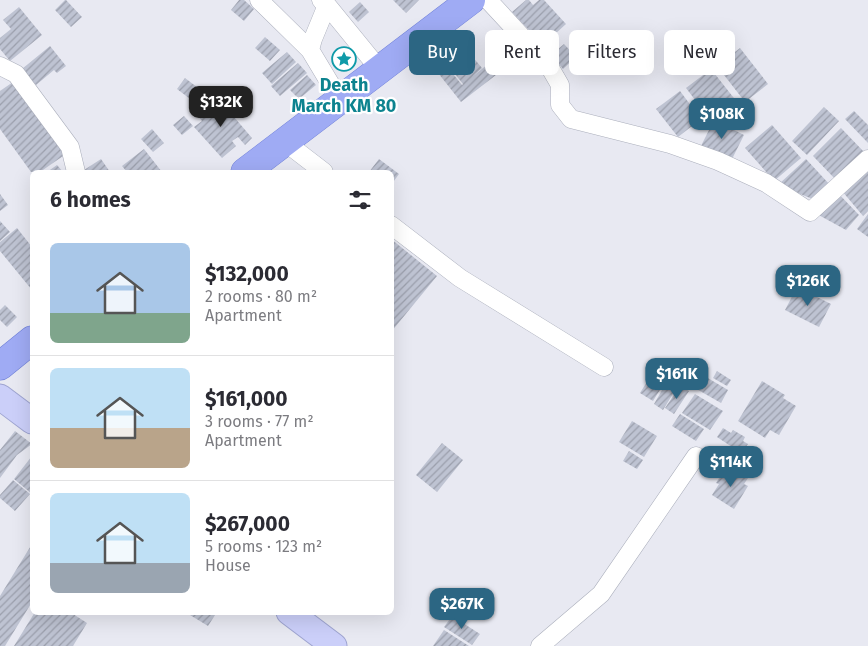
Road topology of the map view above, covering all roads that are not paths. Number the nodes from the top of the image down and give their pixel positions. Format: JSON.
{"nodes":[{"id":1,"x":259,"y":0,"type":"edge"},
{"id":2,"x":471,"y":0,"type":"edge"},
{"id":3,"x":488,"y":0,"type":"edge"},
{"id":4,"x":324,"y":2,"type":"edge"},
{"id":5,"x":310,"y":50,"type":"junction"},
{"id":6,"x":0,"y":66,"type":"edge"},
{"id":7,"x":380,"y":70,"type":"junction"},
{"id":8,"x":340,"y":100,"type":"junction"},
{"id":9,"x":285,"y":142,"type":"junction"},
{"id":10,"x":868,"y":158,"type":"edge"},
{"id":11,"x":76,"y":170,"type":"edge"},
{"id":12,"x":248,"y":170,"type":"edge"},
{"id":13,"x":321,"y":170,"type":"edge"},
{"id":14,"x":394,"y":227,"type":"edge"},
{"id":15,"x":30,"y":342,"type":"edge"},
{"id":16,"x":0,"y":366,"type":"edge"},
{"id":17,"x":604,"y":367,"type":"dead end"},
{"id":18,"x":0,"y":397,"type":"edge"},
{"id":19,"x":30,"y":420,"type":"edge"},
{"id":20,"x":696,"y":456,"type":"dead end"},
{"id":21,"x":293,"y":615,"type":"edge"},
{"id":22,"x":334,"y":646,"type":"edge"},
{"id":23,"x":540,"y":646,"type":"edge"}],
"edges":[{"from":1,"to":5,"type":"street"},
{"from":2,"to":7,"type":"main road"},
{"from":3,"to":10,"type":"street"},
{"from":4,"to":5,"type":"street"},
{"from":4,"to":7,"type":"street"},
{"from":5,"to":8,"type":"street"},
{"from":6,"to":11,"type":"street"},
{"from":7,"to":8,"type":"main road"},
{"from":8,"to":9,"type":"main road"},
{"from":9,"to":12,"type":"main road"},
{"from":9,"to":13,"type":"street"},
{"from":14,"to":17,"type":"street"},
{"from":15,"to":16,"type":"main road"},
{"from":18,"to":19,"type":"main road"},
{"from":20,"to":23,"type":"street"},
{"from":21,"to":22,"type":"main road"}]}
